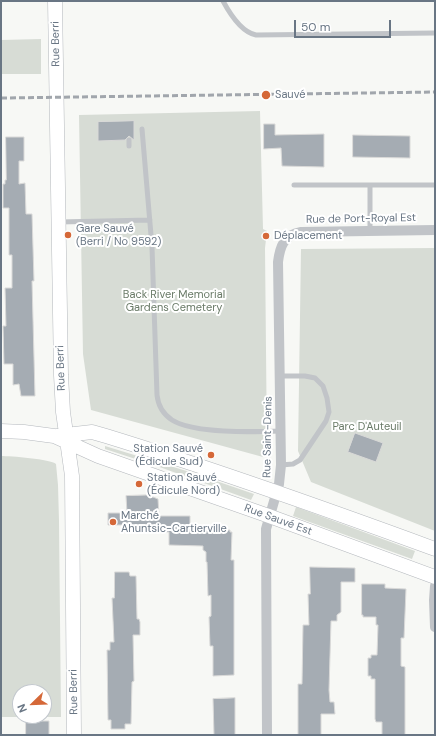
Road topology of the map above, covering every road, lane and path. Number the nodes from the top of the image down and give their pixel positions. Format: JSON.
{"nodes":[{"id":1,"x":55,"y":1,"type":"edge"},
{"id":2,"x":223,"y":1,"type":"edge"},
{"id":3,"x":435,"y":33,"type":"edge"},
{"id":4,"x":142,"y":129,"type":"dead end"},
{"id":5,"x":129,"y":140,"type":"dead end"},
{"id":6,"x":129,"y":146,"type":"dead end"},
{"id":7,"x":435,"y":184,"type":"edge"},
{"id":8,"x":294,"y":185,"type":"dead end"},
{"id":9,"x":370,"y":185,"type":"junction"},
{"id":10,"x":150,"y":220,"type":"junction"},
{"id":11,"x":58,"y":222,"type":"junction"},
{"id":12,"x":370,"y":230,"type":"junction"},
{"id":13,"x":435,"y":230,"type":"edge"},
{"id":14,"x":288,"y":236,"type":"joint"},
{"id":15,"x":280,"y":376,"type":"junction"},
{"id":16,"x":1,"y":431,"type":"edge"},
{"id":17,"x":281,"y":431,"type":"junction"},
{"id":18,"x":63,"y":438,"type":"junction"},
{"id":19,"x":281,"y":465,"type":"junction"},
{"id":20,"x":276,"y":491,"type":"junction"},
{"id":21,"x":269,"y":516,"type":"junction"},
{"id":22,"x":435,"y":549,"type":"edge"},
{"id":23,"x":435,"y":577,"type":"edge"},
{"id":24,"x":435,"y":586,"type":"edge"},
{"id":25,"x":435,"y":627,"type":"edge"},
{"id":26,"x":74,"y":735,"type":"edge"},
{"id":27,"x":267,"y":735,"type":"edge"}],
"edges":[{"from":1,"to":11,"type":"main road","name":"Rue Berri"},
{"from":2,"to":3,"type":"lane"},
{"from":4,"to":10,"type":"lane"},
{"from":5,"to":6,"type":"lane"},
{"from":7,"to":9,"type":"lane"},
{"from":8,"to":9,"type":"lane"},
{"from":9,"to":12,"type":"lane"},
{"from":10,"to":11,"type":"lane"},
{"from":10,"to":17,"type":"lane"},
{"from":11,"to":18,"type":"main road","name":"Rue Berri"},
{"from":12,"to":13,"type":"street","name":"Rue de Port-Royal Est"},
{"from":12,"to":14,"type":"street","name":"Rue de Port-Royal Est"},
{"from":14,"to":15,"type":"street","name":"Rue Saint-Denis"},
{"from":15,"to":17,"type":"street","name":"Rue Saint-Denis"},
{"from":15,"to":19,"type":"lane"},
{"from":16,"to":18,"type":"main road","name":"Rue Sauvé Est"},
{"from":17,"to":19,"type":"street","name":"Rue Saint-Denis"},
{"from":18,"to":20,"type":"main road","name":"Rue Sauvé Est"},
{"from":18,"to":21,"type":"main road","name":"Rue Sauvé Est"},
{"from":18,"to":26,"type":"main road","name":"Rue Berri"},
{"from":19,"to":20,"type":"street","name":"Rue Saint-Denis"},
{"from":20,"to":21,"type":"street","name":"Rue Saint-Denis"},
{"from":20,"to":22,"type":"main road","name":"Rue Sauvé Est"},
{"from":21,"to":23,"type":"main road","name":"Rue Sauvé Est"},
{"from":21,"to":27,"type":"street","name":"Rue Saint-Denis"},
{"from":24,"to":25,"type":"street"}]}
